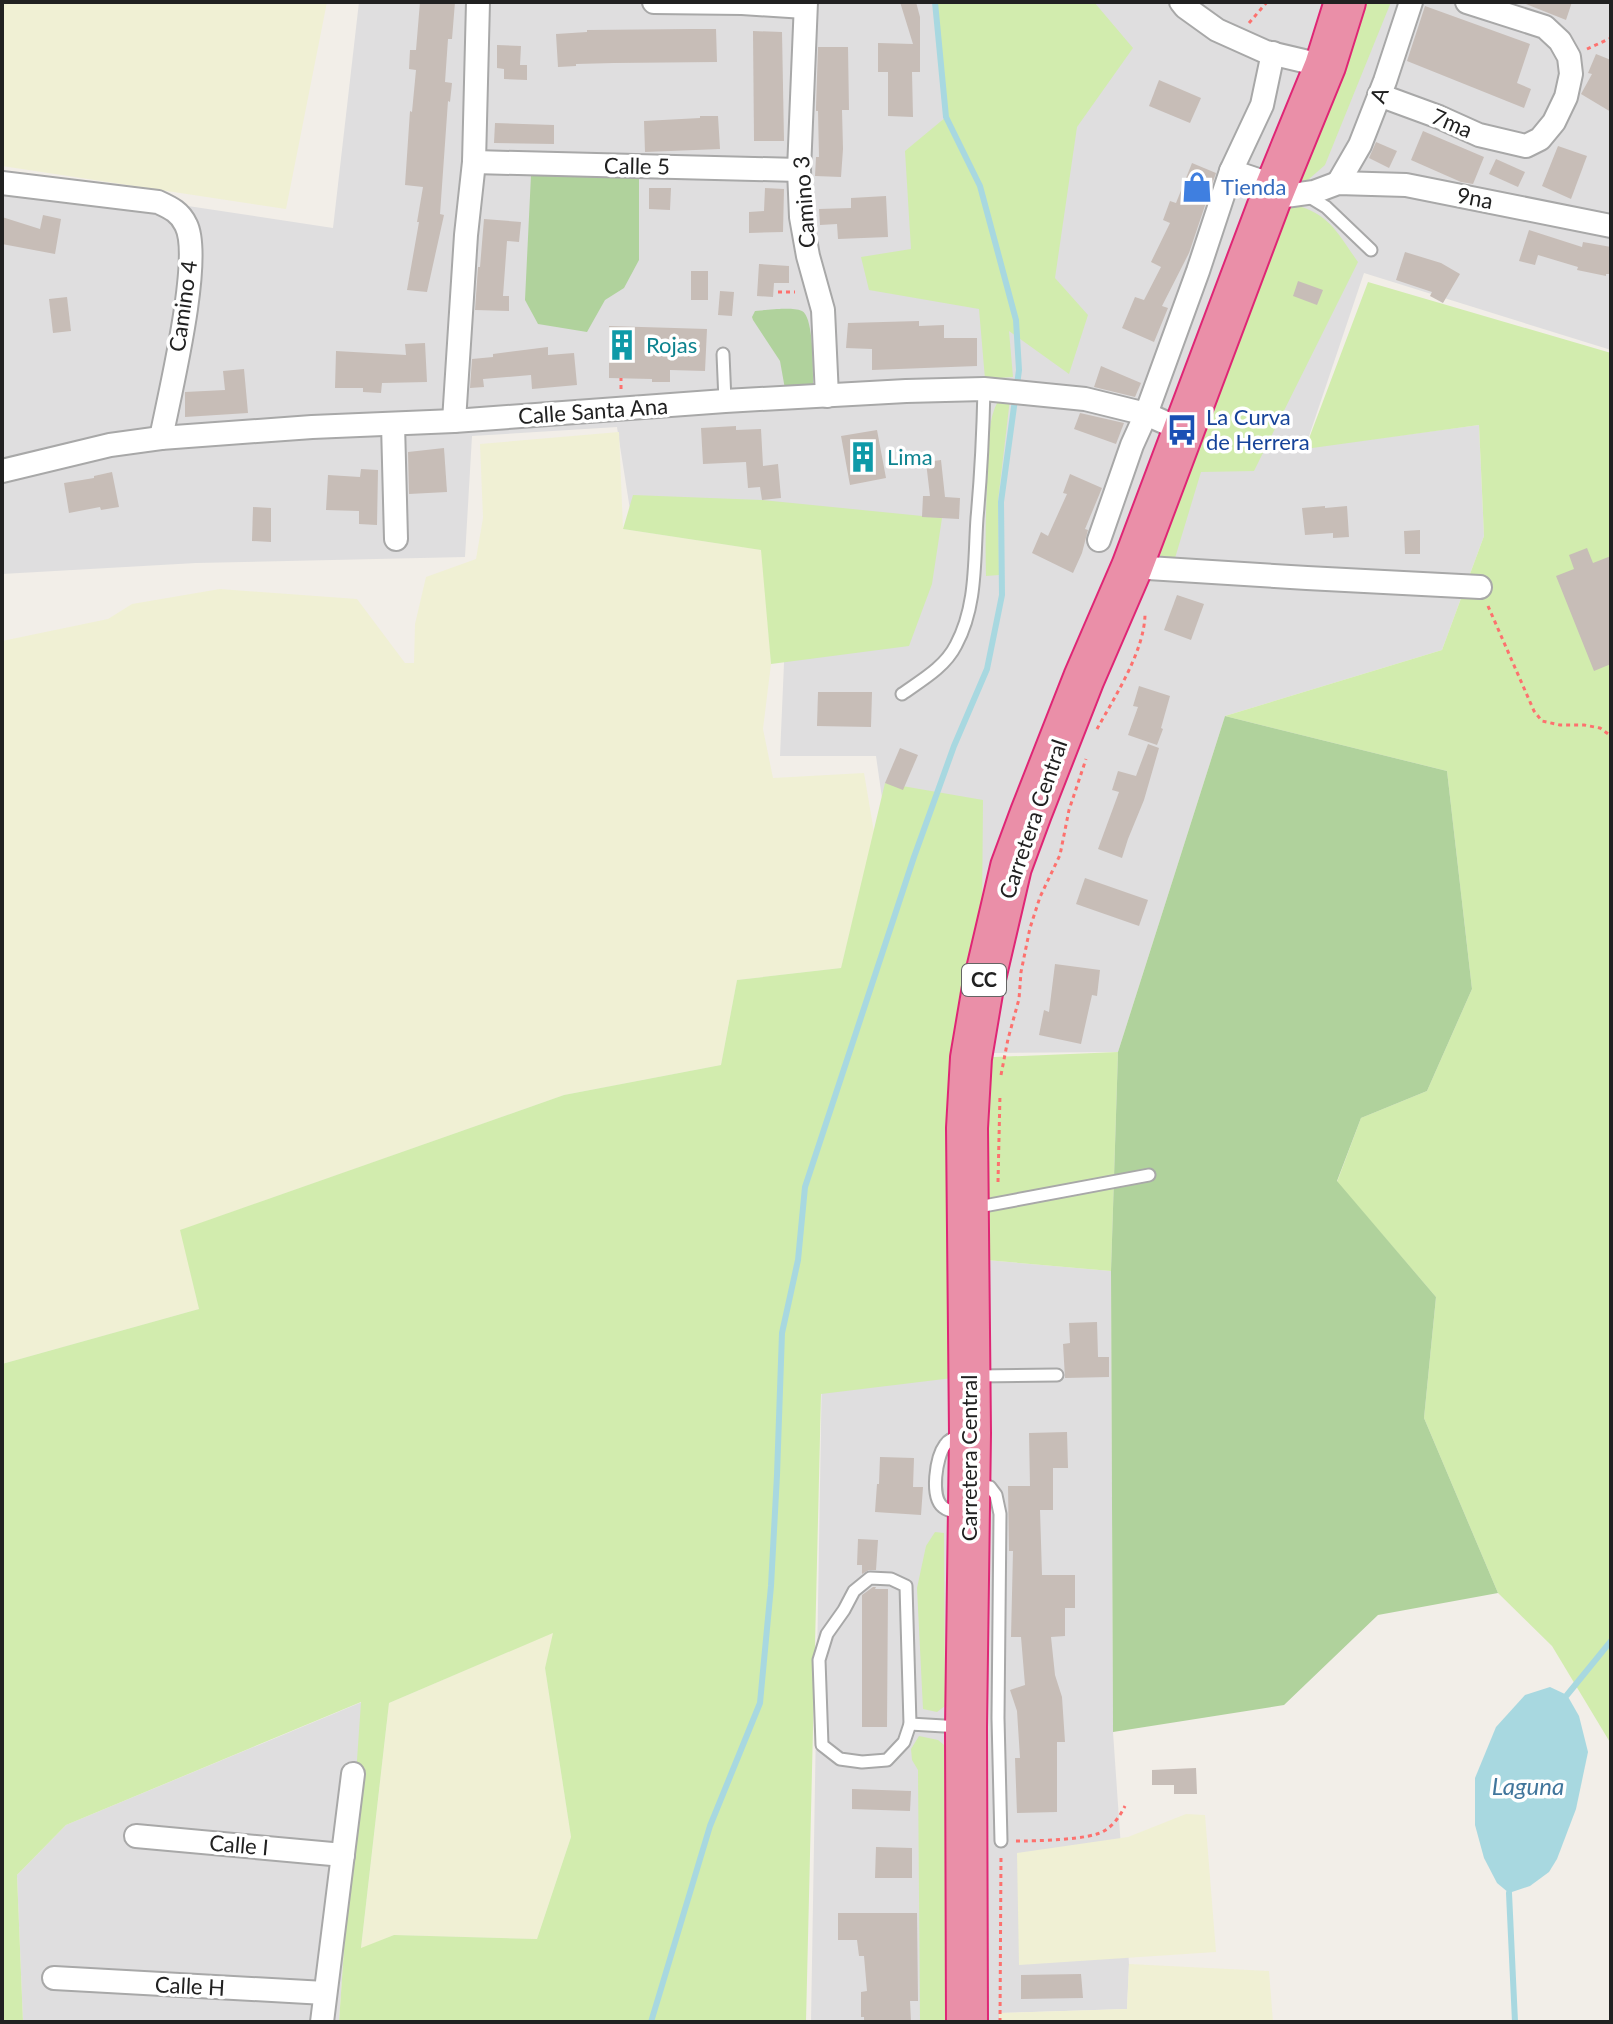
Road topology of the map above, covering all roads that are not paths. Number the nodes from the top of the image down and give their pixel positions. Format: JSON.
{"nodes":[{"id":1,"x":478,"y":2,"type":"edge"},
{"id":2,"x":654,"y":2,"type":"edge"},
{"id":3,"x":1181,"y":2,"type":"edge"},
{"id":4,"x":1345,"y":2,"type":"edge"},
{"id":5,"x":1411,"y":2,"type":"edge"},
{"id":6,"x":1467,"y":2,"type":"edge"},
{"id":7,"x":806,"y":4,"type":"edge"},
{"id":8,"x":1273,"y":53,"type":"junction"},
{"id":9,"x":1325,"y":66,"type":"junction"},
{"id":10,"x":1379,"y":95,"type":"junction"},
{"id":11,"x":474,"y":162,"type":"junction"},
{"id":12,"x":799,"y":170,"type":"junction"},
{"id":13,"x":1231,"y":171,"type":"junction"},
{"id":14,"x":2,"y":183,"type":"edge"},
{"id":15,"x":1338,"y":183,"type":"junction"},
{"id":16,"x":1284,"y":192,"type":"junction"},
{"id":17,"x":1611,"y":226,"type":"edge"},
{"id":18,"x":1371,"y":250,"type":"dead end"},
{"id":19,"x":723,"y":354,"type":"dead end"},
{"id":20,"x":990,"y":390,"type":"junction"},
{"id":21,"x":827,"y":396,"type":"junction"},
{"id":22,"x":725,"y":401,"type":"junction"},
{"id":23,"x":1146,"y":414,"type":"junction"},
{"id":24,"x":454,"y":421,"type":"junction"},
{"id":25,"x":393,"y":424,"type":"junction"},
{"id":26,"x":1182,"y":430,"type":"junction"},
{"id":27,"x":161,"y":438,"type":"junction"},
{"id":28,"x":2,"y":471,"type":"edge"},
{"id":29,"x":396,"y":539,"type":"dead end"},
{"id":30,"x":1099,"y":540,"type":"dead end"},
{"id":31,"x":1132,"y":567,"type":"junction"},
{"id":32,"x":1480,"y":587,"type":"road end"},
{"id":33,"x":902,"y":694,"type":"dead end"},
{"id":34,"x":1149,"y":1175,"type":"dead end"},
{"id":35,"x":968,"y":1207,"type":"junction"},
{"id":36,"x":1057,"y":1375,"type":"dead end"},
{"id":37,"x":969,"y":1376,"type":"junction"},
{"id":38,"x":969,"y":1498,"type":"junction"},
{"id":39,"x":910,"y":1724,"type":"junction"},
{"id":40,"x":966,"y":1728,"type":"junction"},
{"id":41,"x":353,"y":1774,"type":"dead end"},
{"id":42,"x":983,"y":1790,"type":"junction"},
{"id":43,"x":136,"y":1836,"type":"dead end"},
{"id":44,"x":1001,"y":1841,"type":"road end"},
{"id":45,"x":343,"y":1855,"type":"junction"},
{"id":46,"x":54,"y":1978,"type":"dead end"},
{"id":47,"x":325,"y":1993,"type":"junction"},
{"id":48,"x":322,"y":2022,"type":"edge"},
{"id":49,"x":967,"y":2022,"type":"edge"}],
"edges":[{"from":1,"to":11,"type":"street"},
{"from":2,"to":7,"type":"street"},
{"from":3,"to":8,"type":"street"},
{"from":4,"to":9,"type":"highway","name":"Carretera Central","number":"CC"},
{"from":5,"to":10,"type":"street","name":"A"},
{"from":6,"to":10,"type":"street","name":"7ma"},
{"from":7,"to":12,"type":"street","name":"Camino 3"},
{"from":8,"to":9,"type":"street"},
{"from":8,"to":13,"type":"street"},
{"from":9,"to":16,"type":"highway","name":"Carretera Central","number":"CC"},
{"from":10,"to":15,"type":"street","name":"A"},
{"from":11,"to":12,"type":"street","name":"Calle 5"},
{"from":11,"to":24,"type":"street"},
{"from":12,"to":21,"type":"street","name":"Camino 3"},
{"from":13,"to":16,"type":"street"},
{"from":13,"to":23,"type":"street"},
{"from":14,"to":27,"type":"street","name":"Camino 4"},
{"from":15,"to":16,"type":"street","name":"9na"},
{"from":15,"to":17,"type":"street","name":"9na"},
{"from":16,"to":18,"type":"lane"},
{"from":16,"to":26,"type":"highway","name":"Carretera Central","number":"CC"},
{"from":19,"to":22,"type":"lane"},
{"from":20,"to":21,"type":"street","name":"Calle Santa Ana"},
{"from":20,"to":23,"type":"street","name":"Calle Santa Ana"},
{"from":20,"to":33,"type":"lane"},
{"from":21,"to":22,"type":"street","name":"Calle Santa Ana"},
{"from":22,"to":24,"type":"street","name":"Calle Santa Ana"},
{"from":23,"to":26,"type":"street","name":"Calle Santa Ana"},
{"from":23,"to":30,"type":"street"},
{"from":24,"to":25,"type":"street","name":"Calle Santa Ana"},
{"from":25,"to":27,"type":"street","name":"Calle Santa Ana"},
{"from":25,"to":29,"type":"street"},
{"from":26,"to":31,"type":"highway","name":"Carretera Central","number":"CC"},
{"from":27,"to":28,"type":"street","name":"Calle Santa Ana"},
{"from":31,"to":32,"type":"street"},
{"from":31,"to":35,"type":"highway","name":"Carretera Central","number":"CC"},
{"from":34,"to":35,"type":"lane"},
{"from":35,"to":37,"type":"highway","name":"Carretera Central","number":"CC"},
{"from":36,"to":37,"type":"lane"},
{"from":37,"to":38,"type":"highway","name":"Carretera Central","number":"CC"},
{"from":38,"to":40,"type":"highway","name":"Carretera Central","number":"CC"},
{"from":38,"to":42,"type":"lane"},
{"from":39,"to":39,"type":"lane"},
{"from":39,"to":40,"type":"lane"},
{"from":40,"to":42,"type":"highway","name":"Carretera Central","number":"CC"},
{"from":41,"to":45,"type":"street"},
{"from":42,"to":44,"type":"lane"},
{"from":42,"to":49,"type":"highway","name":"Carretera Central","number":"CC"},
{"from":43,"to":45,"type":"street","name":"Calle I"},
{"from":45,"to":47,"type":"street"},
{"from":46,"to":47,"type":"street","name":"Calle H"},
{"from":47,"to":48,"type":"street"}]}
